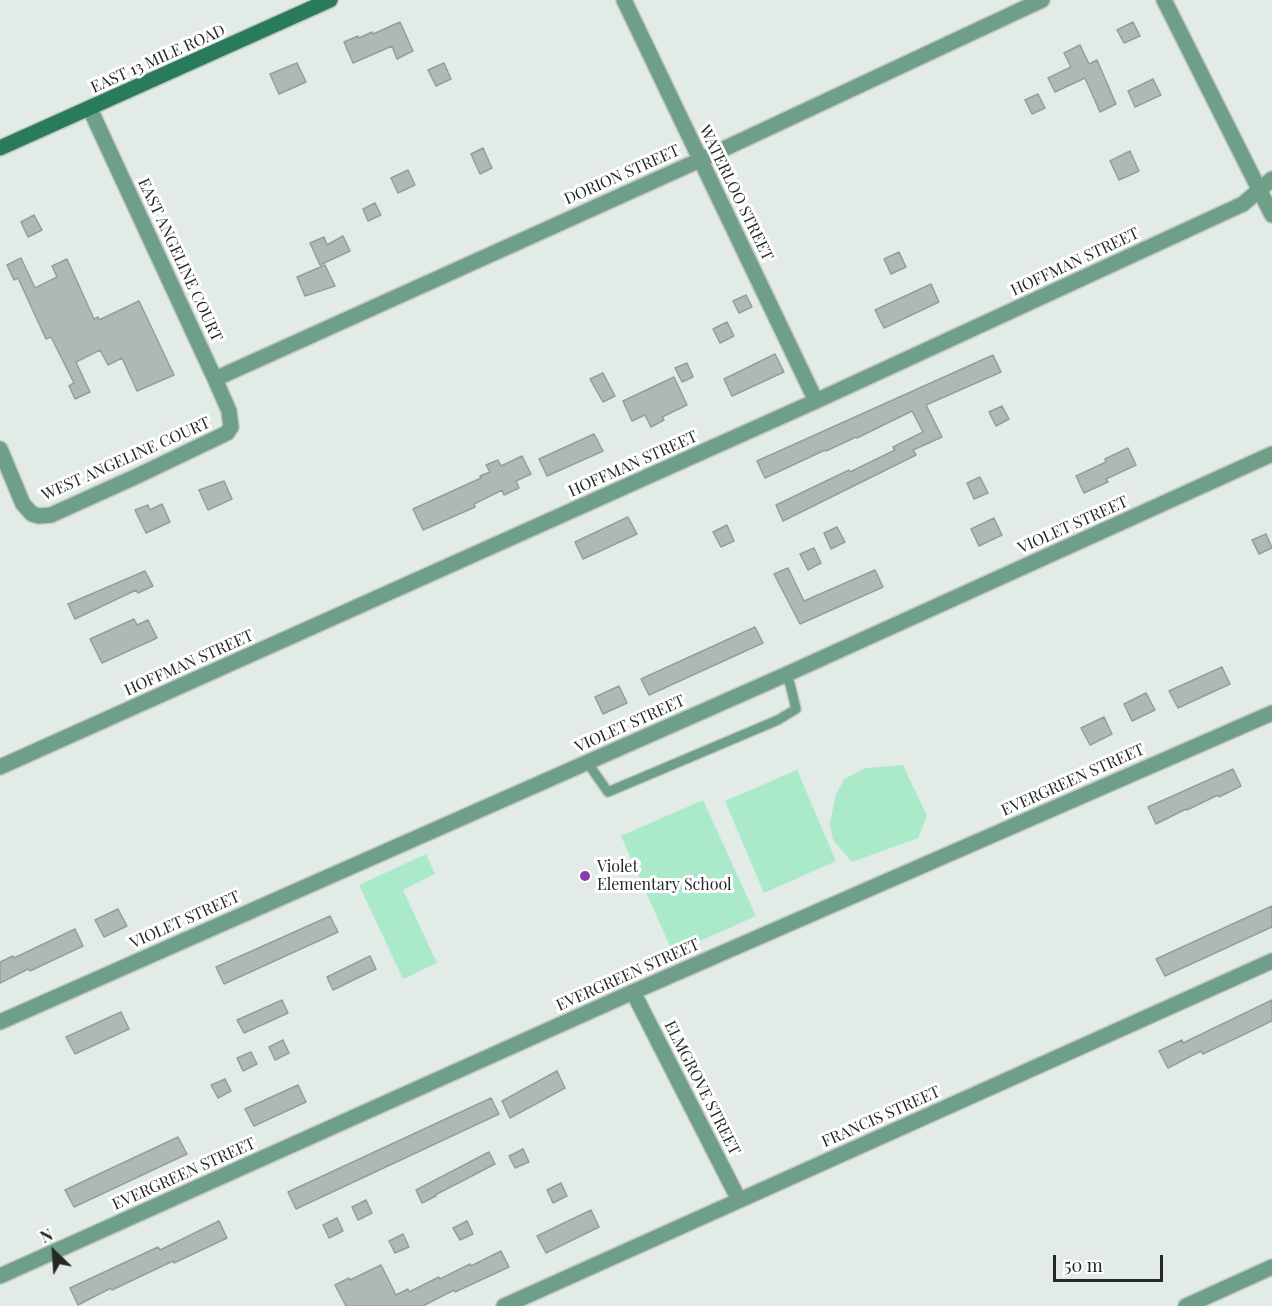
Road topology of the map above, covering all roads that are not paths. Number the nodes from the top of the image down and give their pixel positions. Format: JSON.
{"nodes":[{"id":1,"x":330,"y":0,"type":"edge"},
{"id":2,"x":624,"y":0,"type":"edge"},
{"id":3,"x":1042,"y":0,"type":"edge"},
{"id":4,"x":1164,"y":0,"type":"edge"},
{"id":5,"x":90,"y":109,"type":"junction"},
{"id":6,"x":0,"y":148,"type":"edge"},
{"id":7,"x":700,"y":160,"type":"junction"},
{"id":8,"x":1272,"y":179,"type":"edge"},
{"id":9,"x":1259,"y":190,"type":"junction"},
{"id":10,"x":1272,"y":215,"type":"edge"},
{"id":11,"x":215,"y":379,"type":"junction"},
{"id":12,"x":816,"y":401,"type":"junction"},
{"id":13,"x":231,"y":427,"type":"joint"},
{"id":14,"x":0,"y":450,"type":"edge"},
{"id":15,"x":1272,"y":454,"type":"edge"},
{"id":16,"x":785,"y":675,"type":"junction"},
{"id":17,"x":1272,"y":713,"type":"edge"},
{"id":18,"x":587,"y":762,"type":"junction"},
{"id":19,"x":0,"y":767,"type":"edge"},
{"id":20,"x":1272,"y":961,"type":"edge"},
{"id":21,"x":633,"y":992,"type":"junction"},
{"id":22,"x":0,"y":1022,"type":"edge"},
{"id":23,"x":739,"y":1200,"type":"junction"},
{"id":24,"x":1272,"y":1267,"type":"edge"},
{"id":25,"x":0,"y":1276,"type":"edge"},
{"id":26,"x":504,"y":1306,"type":"edge"},
{"id":27,"x":1185,"y":1306,"type":"edge"}],
"edges":[{"from":1,"to":5,"type":"main road","name":"EAST 13 MILE ROAD"},
{"from":2,"to":7,"type":"street","name":"WATERLOO STREET"},
{"from":3,"to":7,"type":"street","name":"DORION STREET"},
{"from":4,"to":9,"type":"street"},
{"from":5,"to":6,"type":"main road","name":"EAST 13 MILE ROAD"},
{"from":5,"to":11,"type":"street","name":"EAST ANGELINE COURT"},
{"from":7,"to":11,"type":"street","name":"DORION STREET"},
{"from":7,"to":12,"type":"street","name":"WATERLOO STREET"},
{"from":8,"to":9,"type":"street","name":"HOFFMAN STREET"},
{"from":9,"to":10,"type":"street"},
{"from":9,"to":12,"type":"street","name":"HOFFMAN STREET"},
{"from":11,"to":13,"type":"street","name":"EAST ANGELINE COURT"},
{"from":12,"to":19,"type":"street","name":"HOFFMAN STREET"},
{"from":13,"to":14,"type":"street","name":"WEST ANGELINE COURT"},
{"from":15,"to":16,"type":"street","name":"VIOLET STREET"},
{"from":16,"to":18,"type":"street","name":"VIOLET STREET"},
{"from":16,"to":18,"type":"lane"},
{"from":17,"to":21,"type":"street","name":"EVERGREEN STREET"},
{"from":18,"to":22,"type":"street","name":"VIOLET STREET"},
{"from":20,"to":23,"type":"street","name":"FRANCIS STREET"},
{"from":21,"to":23,"type":"street","name":"ELMGROVE STREET"},
{"from":21,"to":25,"type":"street","name":"EVERGREEN STREET"},
{"from":23,"to":26,"type":"street","name":"FRANCIS STREET"},
{"from":24,"to":27,"type":"street"}]}
